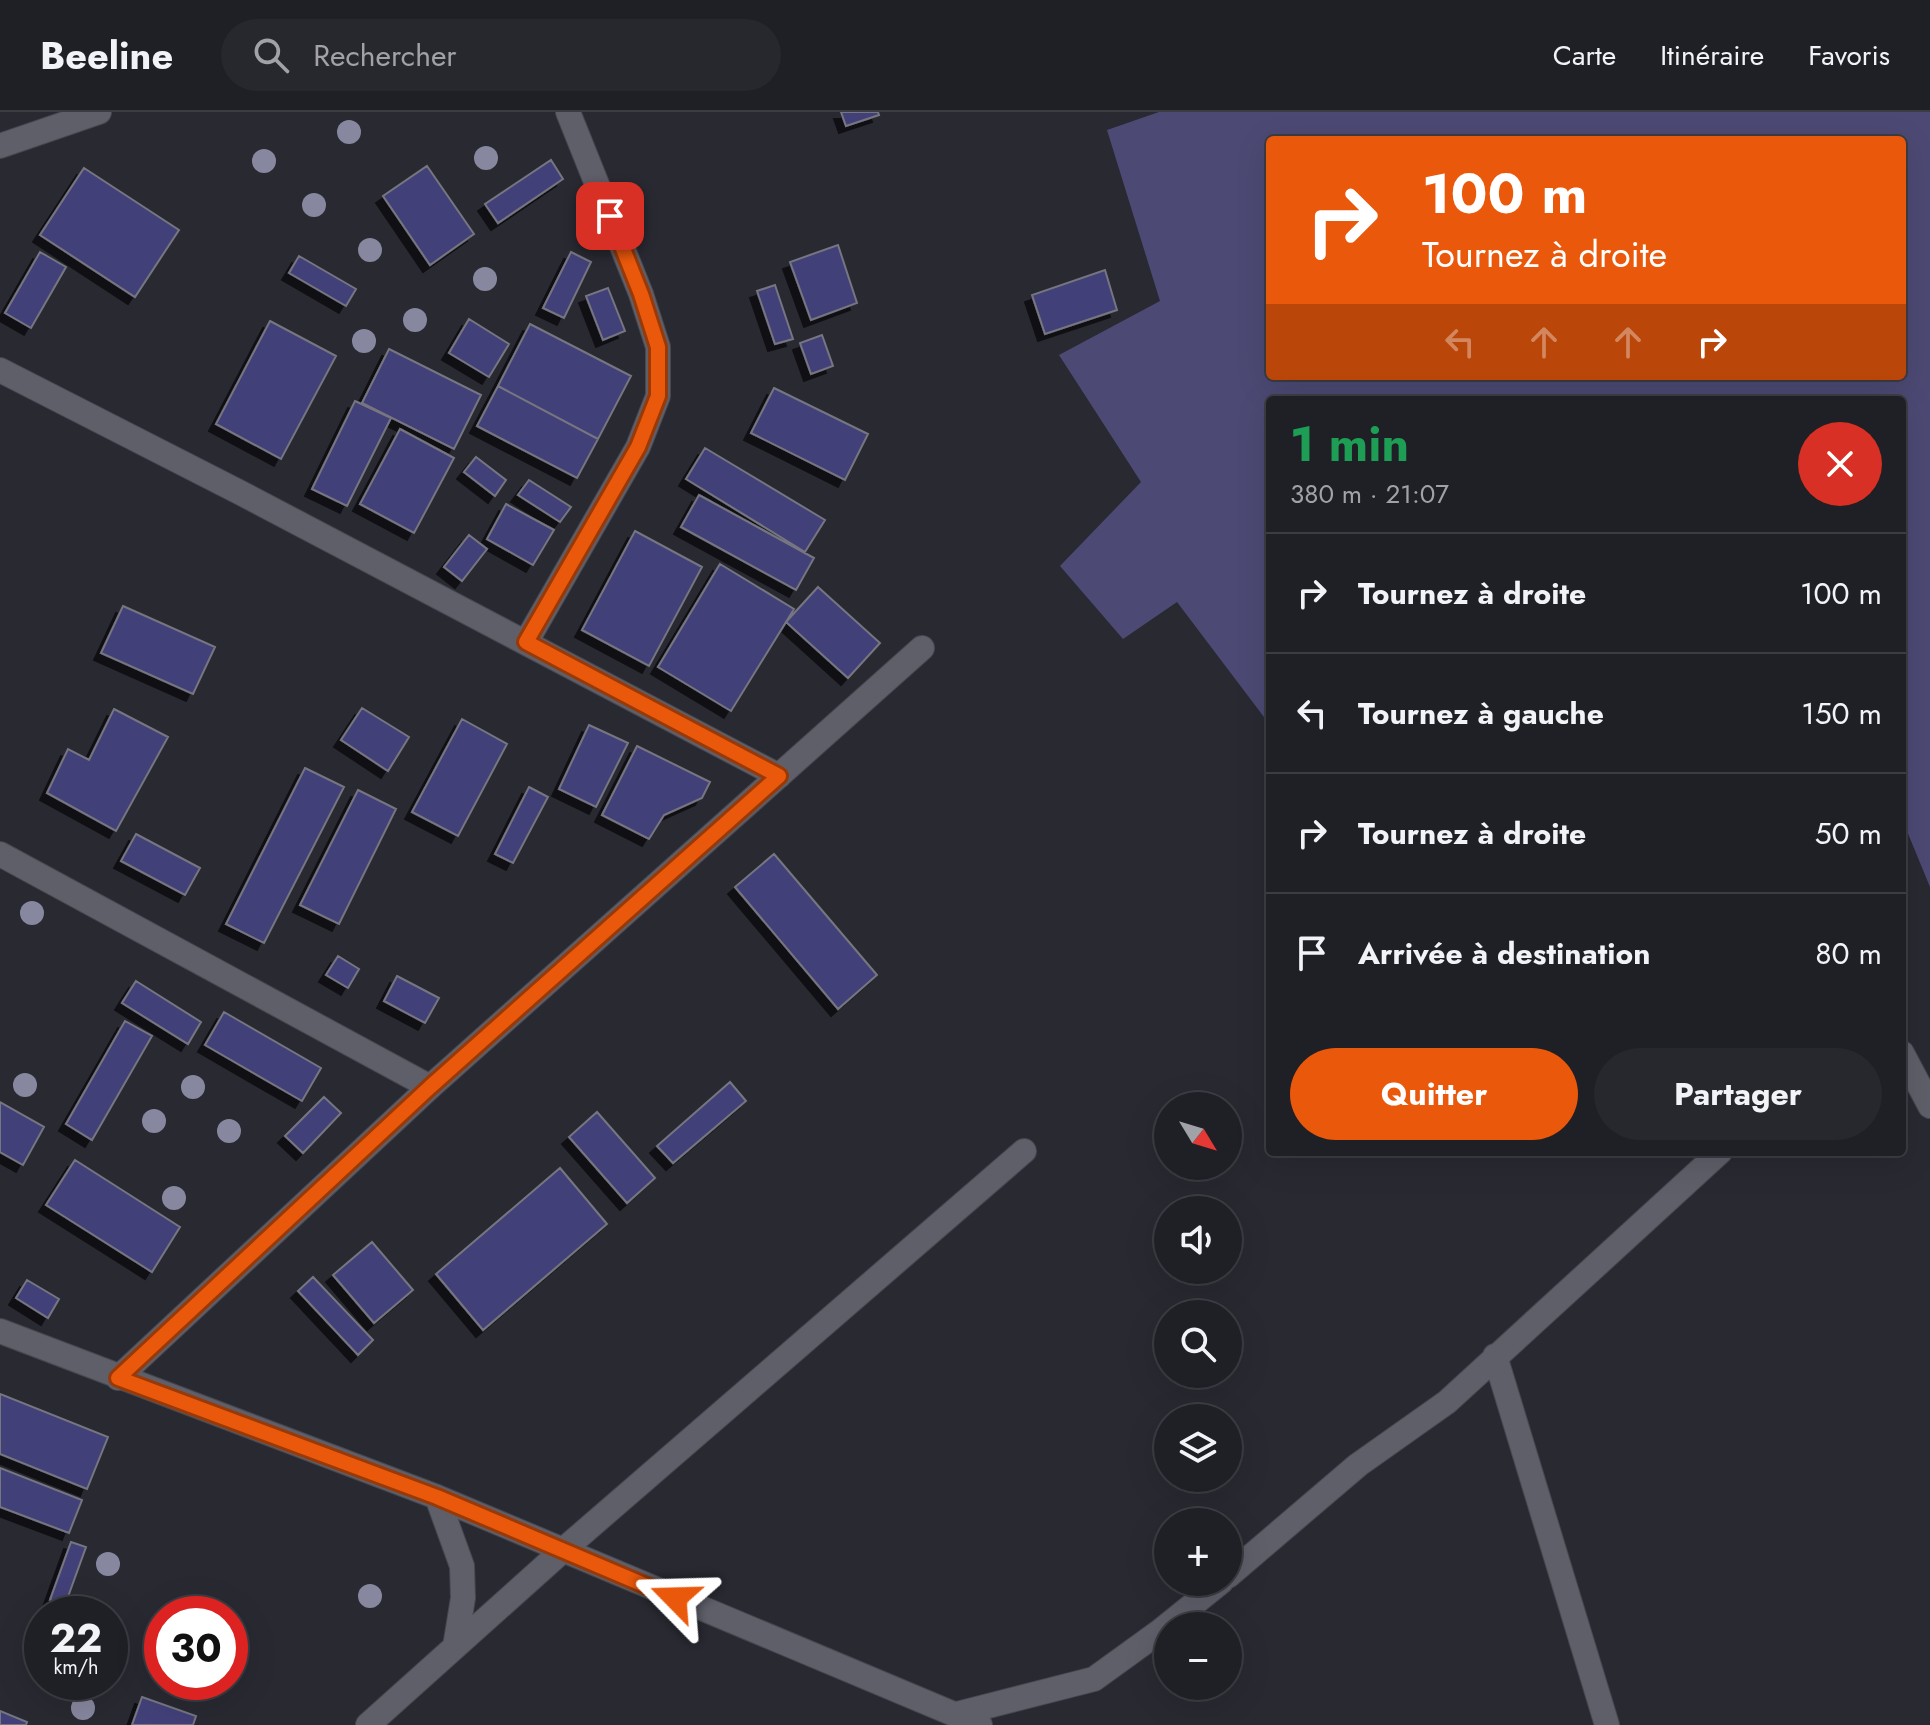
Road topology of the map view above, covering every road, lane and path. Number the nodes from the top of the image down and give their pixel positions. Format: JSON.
{"nodes":[{"id":1,"x":99,"y":112,"type":"edge"},
{"id":2,"x":568,"y":112,"type":"edge"},
{"id":3,"x":0,"y":146,"type":"edge"},
{"id":4,"x":0,"y":370,"type":"edge"},
{"id":5,"x":526,"y":642,"type":"junction"},
{"id":6,"x":922,"y":648,"type":"dead end"},
{"id":7,"x":779,"y":776,"type":"junction"},
{"id":8,"x":0,"y":854,"type":"edge"},
{"id":9,"x":1906,"y":1061,"type":"edge"},
{"id":10,"x":430,"y":1087,"type":"junction"},
{"id":11,"x":1930,"y":1106,"type":"edge"},
{"id":12,"x":1024,"y":1151,"type":"dead end"},
{"id":13,"x":1716,"y":1156,"type":"edge"},
{"id":14,"x":0,"y":1331,"type":"edge"},
{"id":15,"x":1495,"y":1356,"type":"junction"},
{"id":16,"x":118,"y":1378,"type":"junction"},
{"id":17,"x":437,"y":1497,"type":"junction"},
{"id":18,"x":562,"y":1551,"type":"junction"},
{"id":19,"x":1242,"y":1565,"type":"edge"},
{"id":20,"x":1204,"y":1596,"type":"edge"},
{"id":21,"x":455,"y":1647,"type":"junction"},
{"id":22,"x":957,"y":1714,"type":"junction"},
{"id":23,"x":368,"y":1725,"type":"edge"},
{"id":24,"x":980,"y":1725,"type":"edge"},
{"id":25,"x":1607,"y":1725,"type":"edge"}],
"edges":[{"from":1,"to":3,"type":"street"},
{"from":2,"to":5,"type":"street"},
{"from":4,"to":5,"type":"street"},
{"from":5,"to":7,"type":"street"},
{"from":6,"to":7,"type":"street"},
{"from":7,"to":10,"type":"street"},
{"from":8,"to":10,"type":"street"},
{"from":9,"to":11,"type":"street"},
{"from":10,"to":16,"type":"street"},
{"from":12,"to":18,"type":"street"},
{"from":13,"to":15,"type":"street"},
{"from":14,"to":16,"type":"street"},
{"from":15,"to":19,"type":"street"},
{"from":15,"to":25,"type":"street"},
{"from":16,"to":17,"type":"street"},
{"from":17,"to":18,"type":"street"},
{"from":17,"to":21,"type":"street"},
{"from":18,"to":21,"type":"street"},
{"from":18,"to":22,"type":"street"},
{"from":20,"to":22,"type":"street"},
{"from":21,"to":23,"type":"street"},
{"from":22,"to":24,"type":"street"}]}
